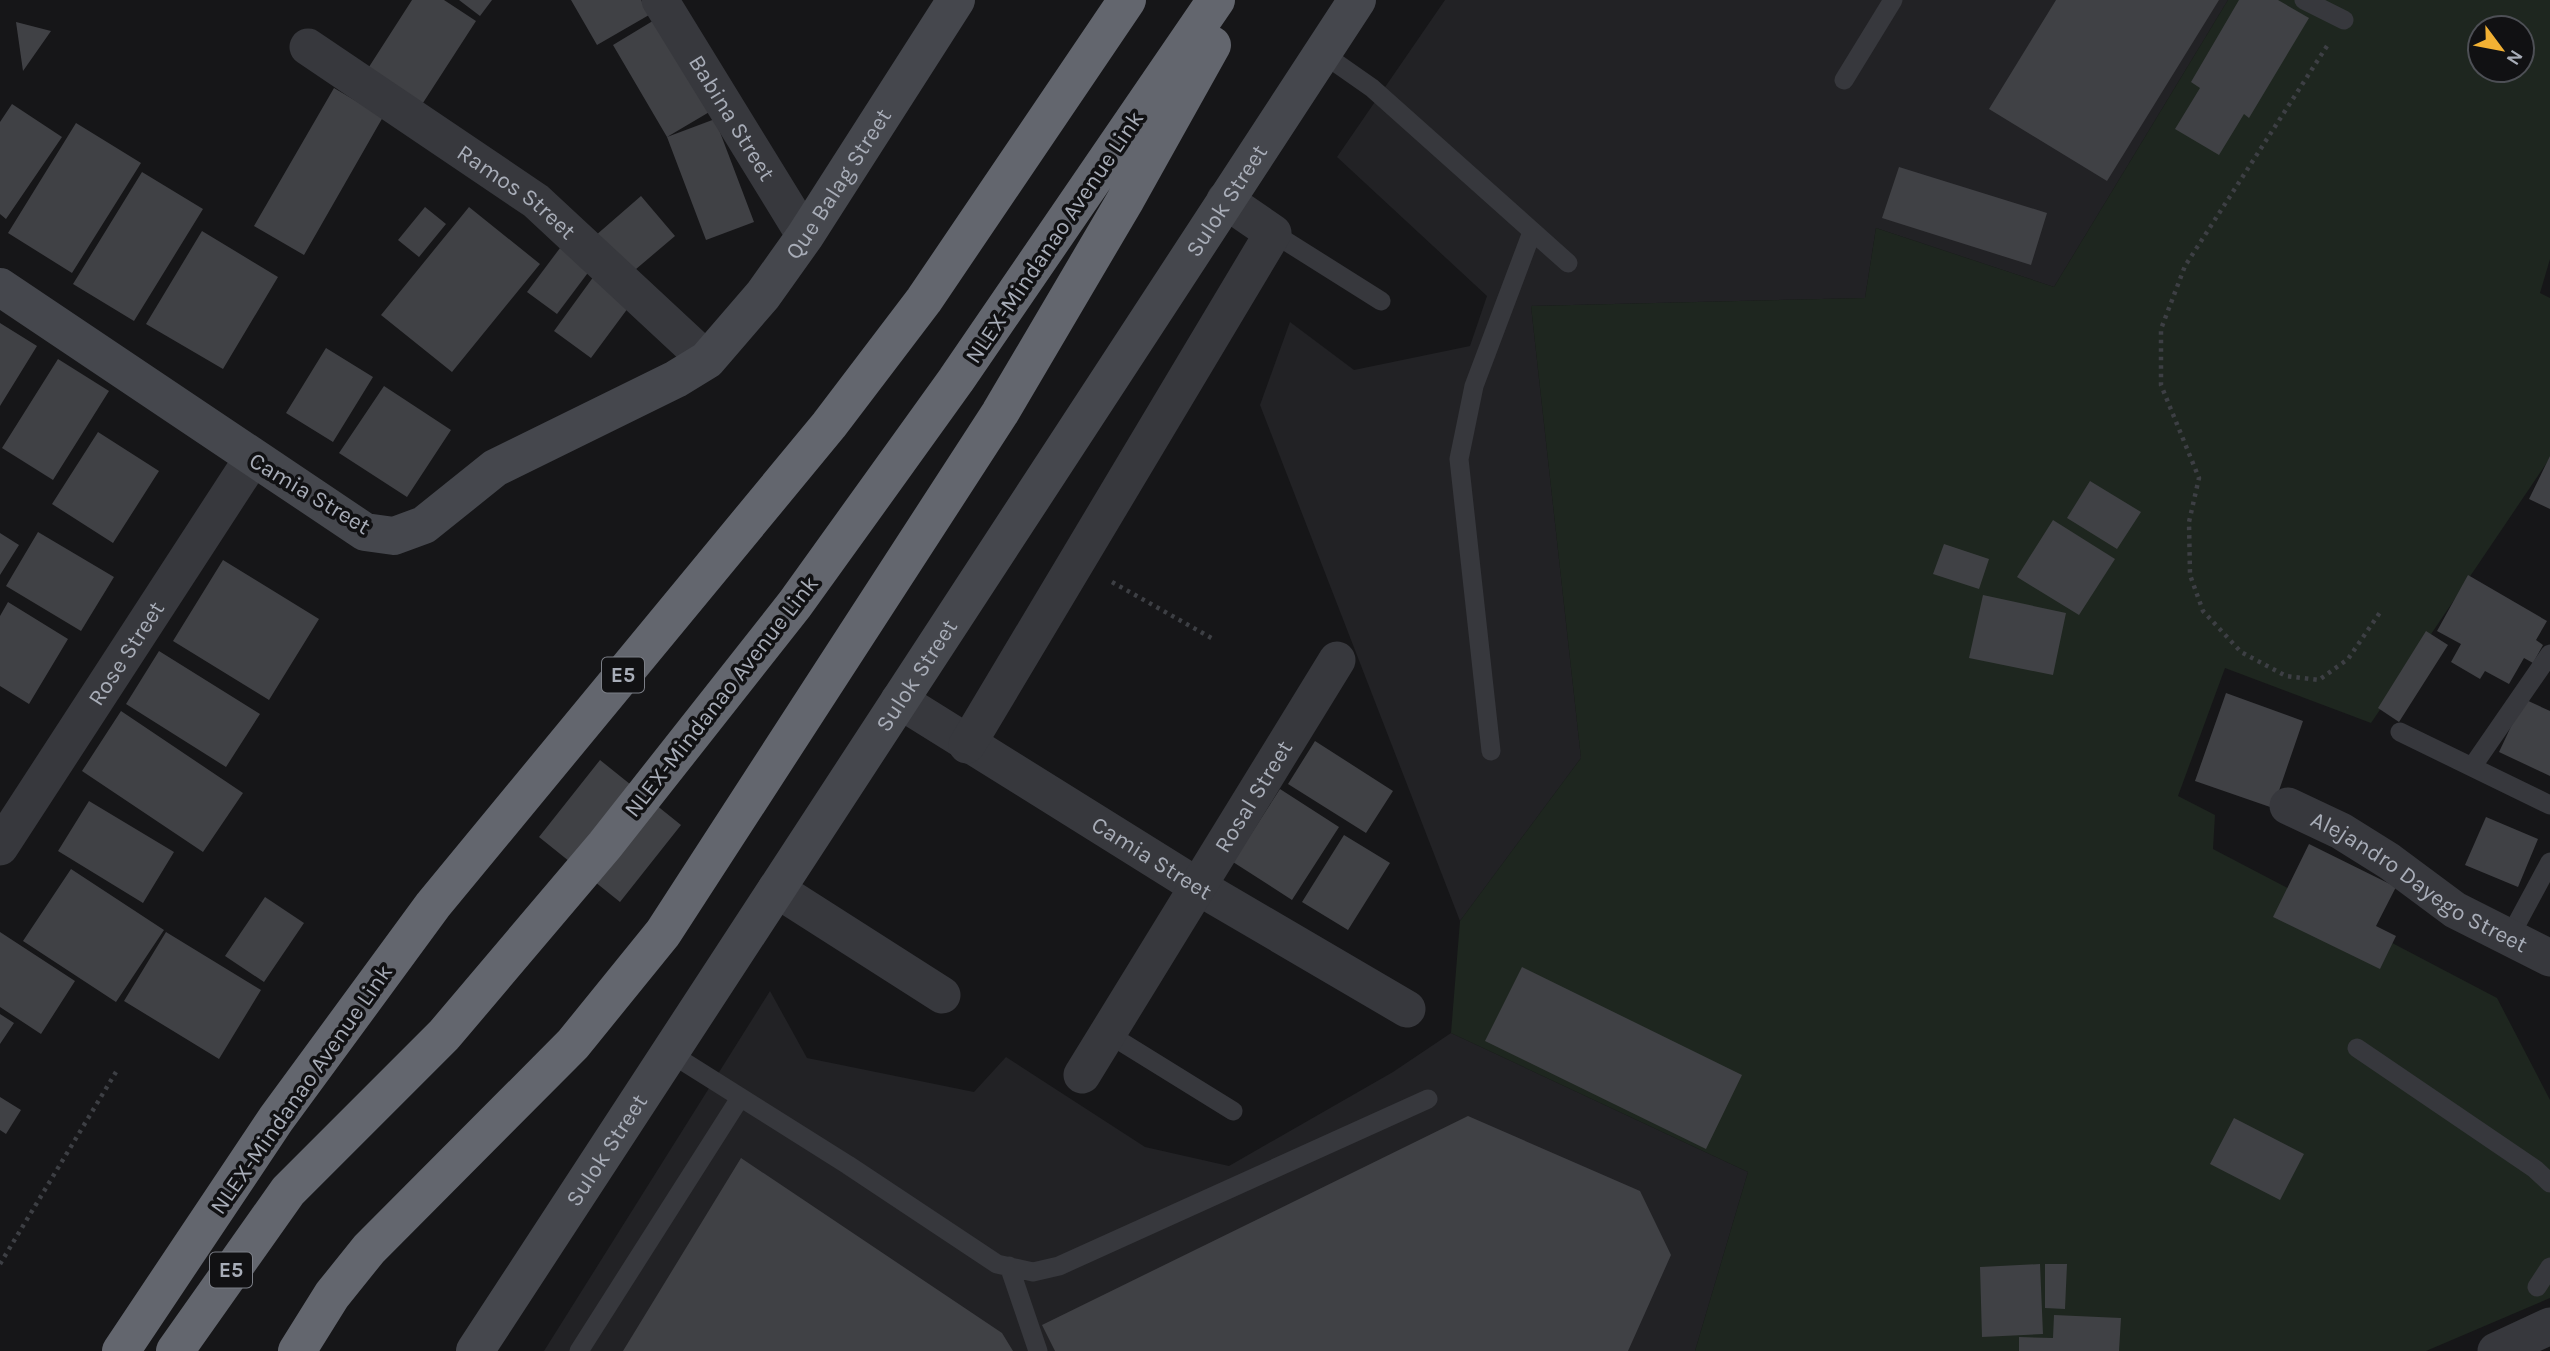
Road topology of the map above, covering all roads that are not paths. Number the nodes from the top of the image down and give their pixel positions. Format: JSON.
{"nodes":[{"id":1,"x":660,"y":0,"type":"edge"},
{"id":2,"x":956,"y":0,"type":"edge"},
{"id":3,"x":1127,"y":0,"type":"edge"},
{"id":4,"x":1216,"y":0,"type":"edge"},
{"id":5,"x":1237,"y":0,"type":"edge"},
{"id":6,"x":1357,"y":0,"type":"edge"},
{"id":7,"x":1893,"y":0,"type":"edge"},
{"id":8,"x":2304,"y":0,"type":"edge"},
{"id":9,"x":2344,"y":20,"type":"road end"},
{"id":10,"x":308,"y":47,"type":"dead end"},
{"id":11,"x":1322,"y":53,"type":"junction"},
{"id":12,"x":1844,"y":80,"type":"dead end"},
{"id":13,"x":1225,"y":200,"type":"junction"},
{"id":14,"x":1532,"y":232,"type":"junction"},
{"id":15,"x":1273,"y":233,"type":"junction"},
{"id":16,"x":805,"y":236,"type":"junction"},
{"id":17,"x":1568,"y":263,"type":"dead end"},
{"id":18,"x":0,"y":287,"type":"edge"},
{"id":19,"x":1381,"y":301,"type":"dead end"},
{"id":20,"x":708,"y":360,"type":"junction"},
{"id":21,"x":252,"y":459,"type":"junction"},
{"id":22,"x":2550,"y":654,"type":"edge"},
{"id":23,"x":1338,"y":660,"type":"dead end"},
{"id":24,"x":899,"y":700,"type":"junction"},
{"id":25,"x":2400,"y":732,"type":"dead end"},
{"id":26,"x":967,"y":745,"type":"junction"},
{"id":27,"x":1491,"y":751,"type":"dead end"},
{"id":28,"x":2472,"y":766,"type":"junction"},
{"id":29,"x":2550,"y":805,"type":"edge"},
{"id":30,"x":2288,"y":806,"type":"dead end"},
{"id":31,"x":0,"y":846,"type":"edge"},
{"id":32,"x":2550,"y":862,"type":"edge"},
{"id":33,"x":1197,"y":886,"type":"junction"},
{"id":34,"x":776,"y":889,"type":"junction"},
{"id":35,"x":2509,"y":938,"type":"junction"},
{"id":36,"x":2550,"y":958,"type":"edge"},
{"id":37,"x":942,"y":995,"type":"dead end"},
{"id":38,"x":1407,"y":1009,"type":"dead end"},
{"id":39,"x":1107,"y":1033,"type":"junction"},
{"id":40,"x":2357,"y":1048,"type":"dead end"},
{"id":41,"x":670,"y":1053,"type":"junction"},
{"id":42,"x":1082,"y":1075,"type":"dead end"},
{"id":43,"x":740,"y":1098,"type":"junction"},
{"id":44,"x":1428,"y":1100,"type":"dead end"},
{"id":45,"x":1233,"y":1111,"type":"dead end"},
{"id":46,"x":2550,"y":1183,"type":"edge"},
{"id":47,"x":1009,"y":1266,"type":"junction"},
{"id":48,"x":2550,"y":1266,"type":"edge"},
{"id":49,"x":2537,"y":1287,"type":"dead end"},
{"id":50,"x":2550,"y":1326,"type":"edge"},
{"id":51,"x":121,"y":1351,"type":"edge"},
{"id":52,"x":175,"y":1351,"type":"edge"},
{"id":53,"x":297,"y":1351,"type":"edge"},
{"id":54,"x":475,"y":1351,"type":"edge"},
{"id":55,"x":579,"y":1351,"type":"edge"},
{"id":56,"x":1038,"y":1351,"type":"edge"},
{"id":57,"x":2496,"y":1351,"type":"edge"}],
"edges":[{"from":1,"to":16,"type":"street","name":"Babina Street"},
{"from":2,"to":16,"type":"street","name":"Que Balag Street"},
{"from":3,"to":51,"type":"highway","name":"NLEX-Mindanao Avenue Link","number":"E5"},
{"from":4,"to":52,"type":"highway","name":"NLEX-Mindanao Avenue Link","number":"E5"},
{"from":5,"to":53,"type":"highway","name":"NLEX-Mindanao Avenue Link"},
{"from":6,"to":11,"type":"street","name":"Sulok Street"},
{"from":7,"to":12,"type":"lane"},
{"from":8,"to":9,"type":"lane"},
{"from":10,"to":20,"type":"street","name":"Ramos Street"},
{"from":11,"to":13,"type":"street","name":"Sulok Street"},
{"from":11,"to":14,"type":"lane"},
{"from":13,"to":15,"type":"street"},
{"from":13,"to":24,"type":"street","name":"Sulok Street"},
{"from":14,"to":17,"type":"lane"},
{"from":14,"to":27,"type":"lane"},
{"from":15,"to":19,"type":"lane"},
{"from":15,"to":26,"type":"street"},
{"from":16,"to":20,"type":"street","name":"Que Balag Street"},
{"from":18,"to":21,"type":"street","name":"Camia Street"},
{"from":20,"to":21,"type":"street","name":"Camia Street"},
{"from":21,"to":31,"type":"street","name":"Rose Street"},
{"from":22,"to":28,"type":"lane"},
{"from":23,"to":33,"type":"street","name":"Rosal Street"},
{"from":24,"to":26,"type":"street","name":"Camia Street"},
{"from":24,"to":34,"type":"street","name":"Sulok Street"},
{"from":25,"to":28,"type":"lane"},
{"from":26,"to":33,"type":"street","name":"Camia Street"},
{"from":28,"to":29,"type":"lane"},
{"from":30,"to":35,"type":"street","name":"Alejandro Dayego Street"},
{"from":32,"to":35,"type":"lane"},
{"from":33,"to":38,"type":"street","name":"Camia Street"},
{"from":33,"to":39,"type":"street","name":"Rosal Street"},
{"from":34,"to":37,"type":"street"},
{"from":34,"to":41,"type":"street","name":"Sulok Street"},
{"from":35,"to":36,"type":"street","name":"Alejandro Dayego Street"},
{"from":39,"to":42,"type":"street","name":"Rosal Street"},
{"from":39,"to":45,"type":"lane"},
{"from":40,"to":46,"type":"lane"},
{"from":41,"to":43,"type":"lane"},
{"from":41,"to":54,"type":"street","name":"Sulok Street"},
{"from":43,"to":47,"type":"lane"},
{"from":43,"to":55,"type":"lane"},
{"from":44,"to":47,"type":"lane"},
{"from":47,"to":56,"type":"lane"},
{"from":48,"to":49,"type":"lane"},
{"from":50,"to":57,"type":"street"}]}
